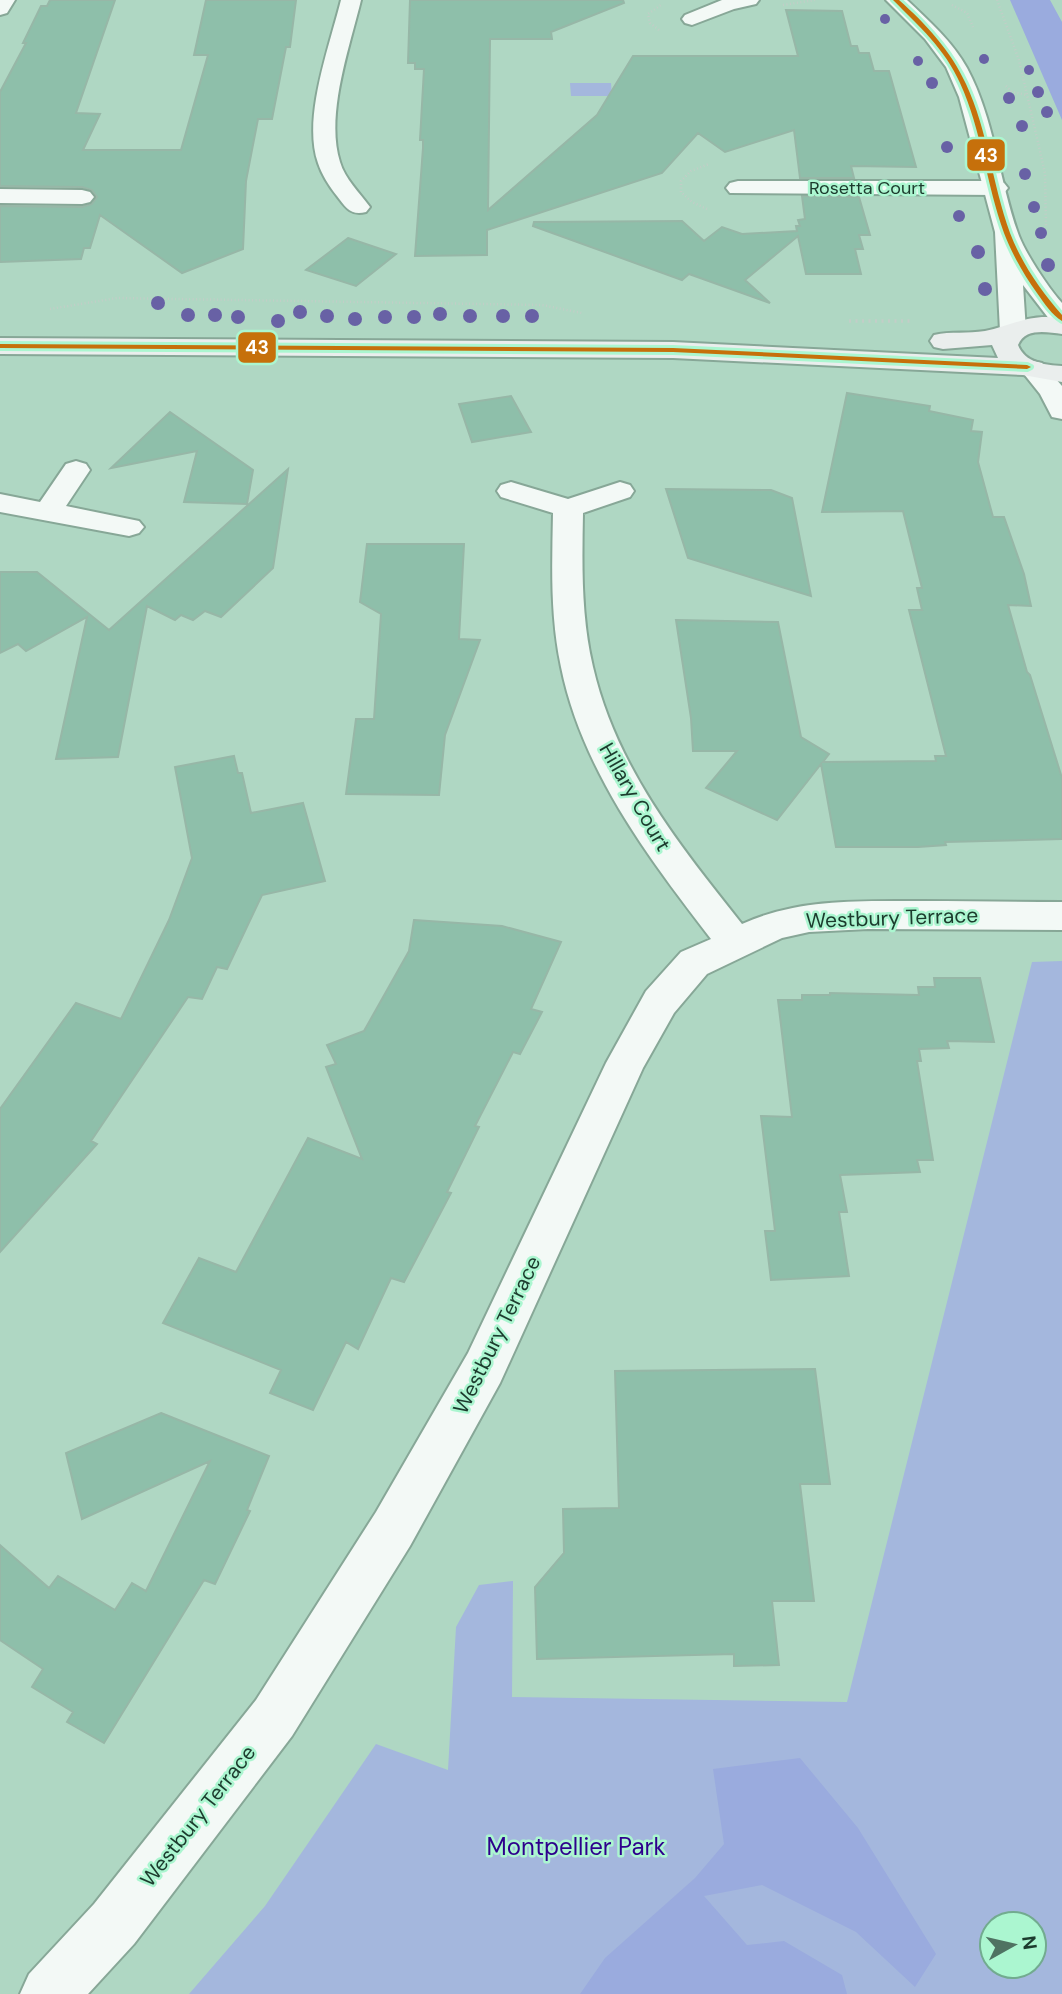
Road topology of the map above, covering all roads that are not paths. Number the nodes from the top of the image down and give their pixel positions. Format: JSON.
{"nodes":[{"id":1,"x":5,"y":0,"type":"edge"},
{"id":2,"x":351,"y":0,"type":"edge"},
{"id":3,"x":749,"y":0,"type":"edge"},
{"id":4,"x":896,"y":0,"type":"edge"},
{"id":5,"x":0,"y":9,"type":"edge"},
{"id":6,"x":692,"y":19,"type":"dead end"},
{"id":7,"x":738,"y":188,"type":"dead end"},
{"id":8,"x":996,"y":188,"type":"junction"},
{"id":9,"x":0,"y":196,"type":"edge"},
{"id":10,"x":82,"y":197,"type":"dead end"},
{"id":11,"x":358,"y":207,"type":"dead end"},
{"id":12,"x":1007,"y":232,"type":"junction"},
{"id":13,"x":1062,"y":319,"type":"edge"},
{"id":14,"x":1062,"y":327,"type":"edge"},
{"id":15,"x":1012,"y":333,"type":"junction"},
{"id":16,"x":0,"y":346,"type":"edge"},
{"id":17,"x":673,"y":350,"type":"junction"},
{"id":18,"x":1030,"y":368,"type":"junction"},
{"id":19,"x":1062,"y":374,"type":"edge"},
{"id":20,"x":1062,"y":411,"type":"edge"},
{"id":21,"x":76,"y":470,"type":"dead end"},
{"id":22,"x":511,"y":491,"type":"dead end"},
{"id":23,"x":620,"y":491,"type":"dead end"},
{"id":24,"x":0,"y":503,"type":"edge"},
{"id":25,"x":568,"y":508,"type":"junction"},
{"id":26,"x":48,"y":512,"type":"junction"},
{"id":27,"x":129,"y":527,"type":"dead end"},
{"id":28,"x":1062,"y":916,"type":"edge"},
{"id":29,"x":735,"y":942,"type":"junction"},
{"id":30,"x":49,"y":1994,"type":"edge"}],
"edges":[{"from":1,"to":5,"type":"street"},
{"from":2,"to":11,"type":"street"},
{"from":3,"to":6,"type":"street"},
{"from":4,"to":8,"type":"street"},
{"from":7,"to":8,"type":"street","name":"Rosetta Court"},
{"from":8,"to":12,"type":"street"},
{"from":9,"to":10,"type":"street"},
{"from":12,"to":13,"type":"street"},
{"from":12,"to":15,"type":"street"},
{"from":14,"to":15,"type":"main road"},
{"from":15,"to":17,"type":"main road"},
{"from":15,"to":18,"type":"main road"},
{"from":16,"to":17,"type":"main road"},
{"from":17,"to":18,"type":"main road"},
{"from":18,"to":19,"type":"main road"},
{"from":18,"to":20,"type":"street"},
{"from":21,"to":26,"type":"street"},
{"from":22,"to":25,"type":"street"},
{"from":23,"to":25,"type":"street"},
{"from":24,"to":26,"type":"street"},
{"from":25,"to":29,"type":"street","name":"Hillary Court"},
{"from":26,"to":27,"type":"street"},
{"from":28,"to":29,"type":"street","name":"Westbury Terrace"},
{"from":29,"to":30,"type":"street","name":"Westbury Terrace"}]}
